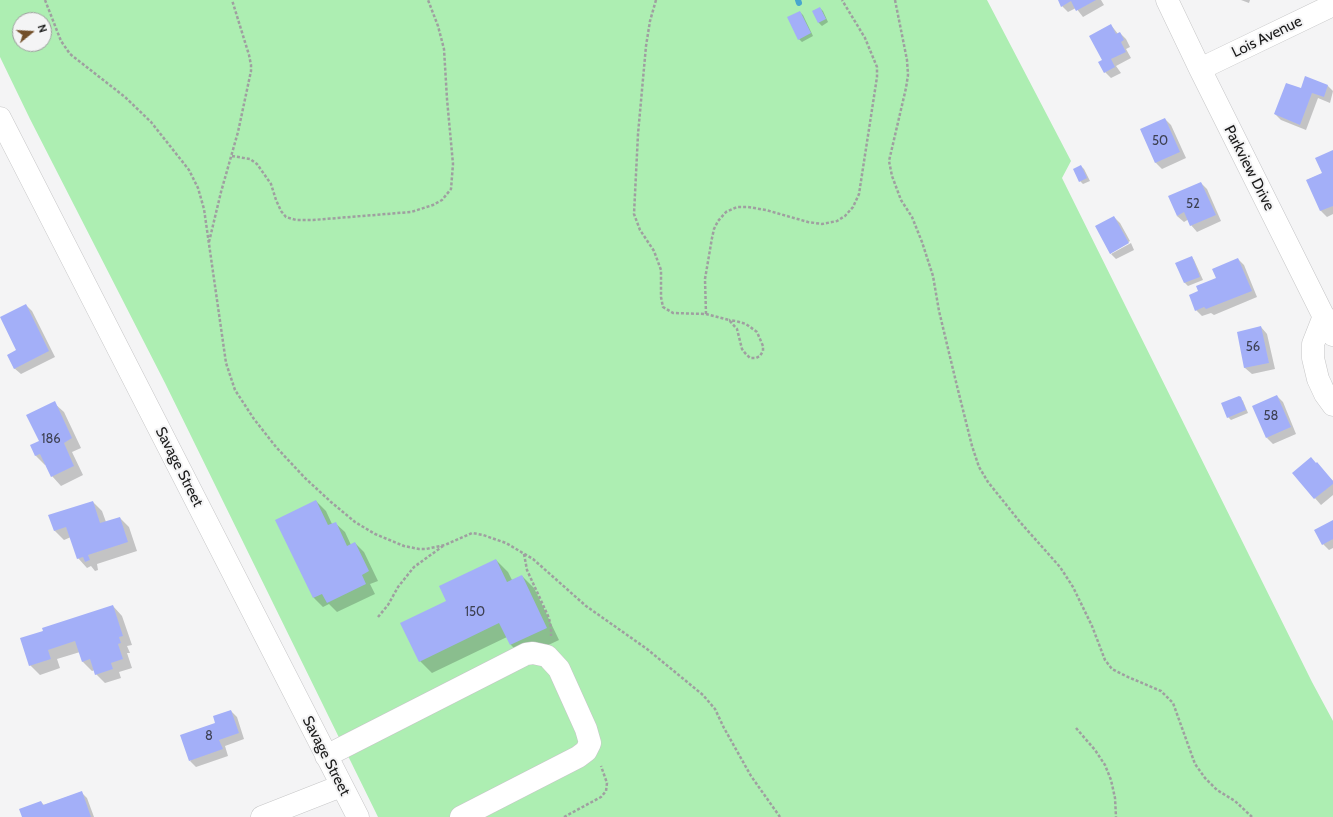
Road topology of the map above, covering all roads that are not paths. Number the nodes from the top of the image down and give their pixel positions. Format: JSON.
{"nodes":[{"id":1,"x":1167,"y":0,"type":"edge"},
{"id":2,"x":1333,"y":5,"type":"edge"},
{"id":3,"x":1200,"y":69,"type":"junction"},
{"id":4,"x":0,"y":118,"type":"edge"},
{"id":5,"x":1324,"y":316,"type":"junction"},
{"id":6,"x":1333,"y":335,"type":"edge"},
{"id":7,"x":1333,"y":405,"type":"edge"},
{"id":8,"x":326,"y":756,"type":"junction"},
{"id":9,"x":341,"y":786,"type":"junction"},
{"id":10,"x":262,"y":817,"type":"edge"},
{"id":11,"x":358,"y":817,"type":"edge"},
{"id":12,"x":462,"y":817,"type":"edge"}],
"edges":[{"from":1,"to":3,"type":"street","name":"Parkview Drive"},
{"from":2,"to":3,"type":"street","name":"Lois Avenue"},
{"from":3,"to":5,"type":"street","name":"Parkview Drive"},
{"from":4,"to":8,"type":"street","name":"Savage Street"},
{"from":5,"to":6,"type":"street","name":"Parkview Drive"},
{"from":5,"to":7,"type":"street"},
{"from":8,"to":9,"type":"street","name":"Savage Street"},
{"from":8,"to":12,"type":"street"},
{"from":9,"to":10,"type":"street"},
{"from":9,"to":11,"type":"street","name":"Savage Street"}]}
